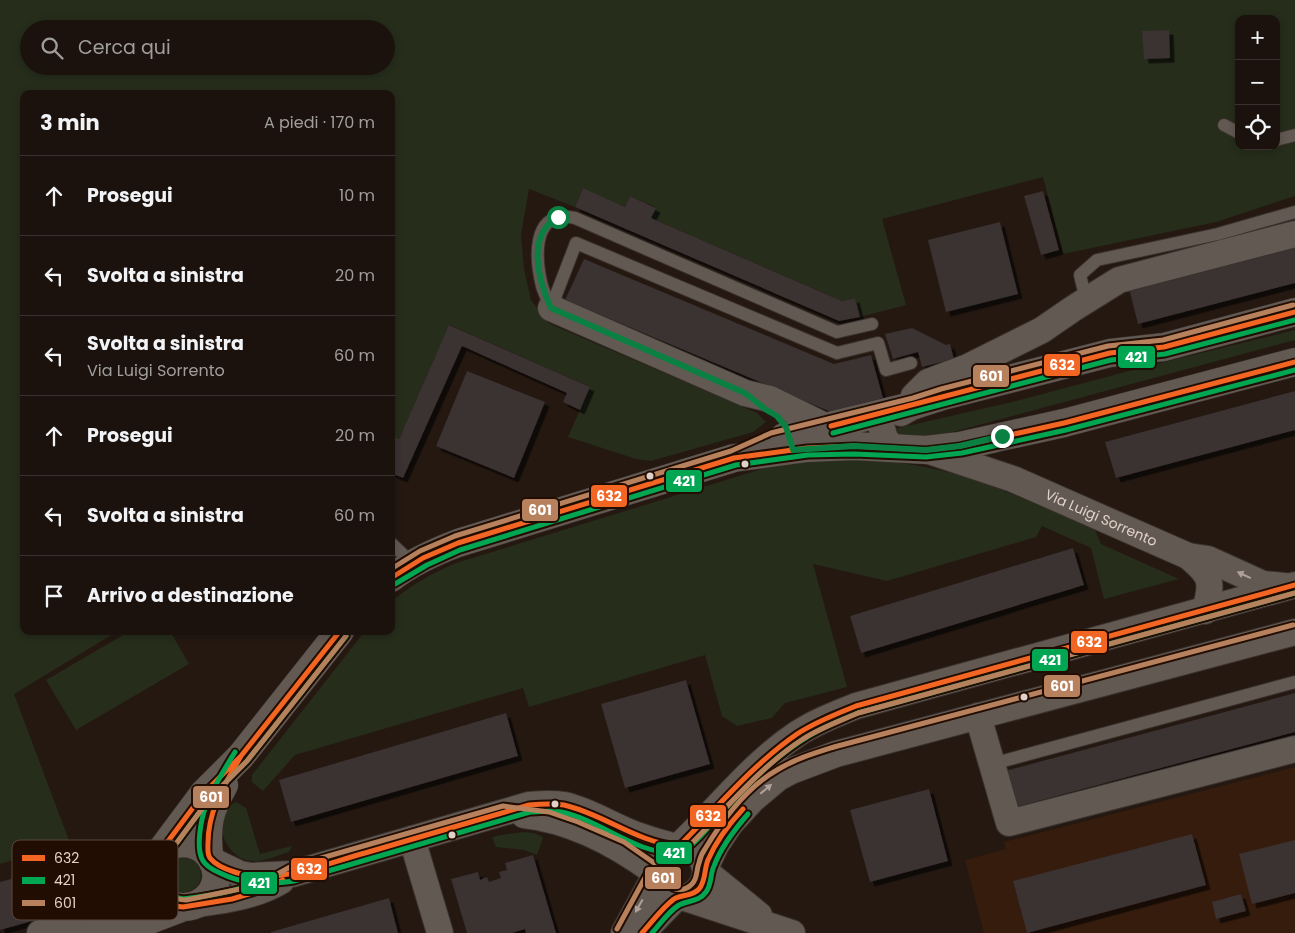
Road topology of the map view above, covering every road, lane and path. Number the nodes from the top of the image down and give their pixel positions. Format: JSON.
{"nodes":[{"id":1,"x":1224,"y":124,"type":"dead end"},
{"id":2,"x":1235,"y":131,"type":"edge"},
{"id":3,"x":1295,"y":136,"type":"edge"},
{"id":4,"x":1280,"y":139,"type":"edge"},
{"id":5,"x":1295,"y":212,"type":"edge"},
{"id":6,"x":1295,"y":234,"type":"edge"},
{"id":7,"x":1086,"y":300,"type":"junction"},
{"id":8,"x":551,"y":308,"type":"junction"},
{"id":9,"x":1295,"y":312,"type":"edge"},
{"id":10,"x":872,"y":324,"type":"dead end"},
{"id":11,"x":1295,"y":362,"type":"edge"},
{"id":12,"x":911,"y":363,"type":"dead end"},
{"id":13,"x":745,"y":393,"type":"junction"},
{"id":14,"x":915,"y":405,"type":"junction"},
{"id":15,"x":827,"y":427,"type":"junction"},
{"id":16,"x":884,"y":429,"type":"junction"},
{"id":17,"x":1002,"y":436,"type":"junction"},
{"id":18,"x":796,"y":445,"type":"junction"},
{"id":19,"x":926,"y":450,"type":"junction"},
{"id":20,"x":1013,"y":479,"type":"junction"},
{"id":21,"x":395,"y":553,"type":"edge"},
{"id":22,"x":1188,"y":556,"type":"junction"},
{"id":23,"x":402,"y":570,"type":"edge"},
{"id":24,"x":1293,"y":586,"type":"edge"},
{"id":25,"x":1205,"y":611,"type":"junction"},
{"id":26,"x":1295,"y":632,"type":"edge"},
{"id":27,"x":337,"y":635,"type":"edge"},
{"id":28,"x":1295,"y":682,"type":"edge"},
{"id":29,"x":978,"y":716,"type":"junction"},
{"id":30,"x":1295,"y":749,"type":"edge"},
{"id":31,"x":241,"y":756,"type":"junction"},
{"id":32,"x":992,"y":764,"type":"junction"},
{"id":33,"x":503,"y":813,"type":"junction"},
{"id":34,"x":412,"y":839,"type":"junction"},
{"id":35,"x":170,"y":840,"type":"edge"},
{"id":36,"x":178,"y":844,"type":"edge"},
{"id":37,"x":676,"y":846,"type":"junction"},
{"id":38,"x":211,"y":858,"type":"junction"},
{"id":39,"x":705,"y":869,"type":"junction"},
{"id":40,"x":292,"y":874,"type":"junction"},
{"id":41,"x":653,"y":875,"type":"junction"},
{"id":42,"x":679,"y":897,"type":"junction"},
{"id":43,"x":178,"y":906,"type":"edge"},
{"id":44,"x":191,"y":906,"type":"junction"},
{"id":45,"x":178,"y":911,"type":"edge"},
{"id":46,"x":151,"y":920,"type":"edge"},
{"id":47,"x":109,"y":929,"type":"edge"},
{"id":48,"x":782,"y":929,"type":"edge"},
{"id":49,"x":40,"y":933,"type":"edge"},
{"id":50,"x":440,"y":933,"type":"edge"},
{"id":51,"x":624,"y":933,"type":"edge"},
{"id":52,"x":642,"y":933,"type":"edge"}],
"edges":[{"from":1,"to":2,"type":"lane"},
{"from":3,"to":4,"type":"lane"},
{"from":5,"to":7,"type":"lane"},
{"from":6,"to":7,"type":"street"},
{"from":7,"to":14,"type":"street"},
{"from":8,"to":10,"type":"lane"},
{"from":8,"to":12,"type":"lane"},
{"from":8,"to":13,"type":"street"},
{"from":9,"to":14,"type":"street"},
{"from":11,"to":17,"type":"street"},
{"from":13,"to":15,"type":"street"},
{"from":13,"to":18,"type":"street"},
{"from":14,"to":16,"type":"street"},
{"from":15,"to":16,"type":"street"},
{"from":15,"to":18,"type":"street"},
{"from":16,"to":18,"type":"street"},
{"from":16,"to":19,"type":"street"},
{"from":17,"to":19,"type":"street"},
{"from":17,"to":20,"type":"street"},
{"from":18,"to":23,"type":"street"},
{"from":19,"to":20,"type":"street","name":"Via Luigi Sorrento"},
{"from":20,"to":22,"type":"street","name":"Via Luigi Sorrento"},
{"from":21,"to":23,"type":"lane"},
{"from":24,"to":22,"type":"street","one_way":true},
{"from":22,"to":25,"type":"street"},
{"from":24,"to":25,"type":"street"},
{"from":25,"to":37,"type":"street"},
{"from":26,"to":29,"type":"street"},
{"from":27,"to":31,"type":"street"},
{"from":28,"to":32,"type":"lane"},
{"from":29,"to":32,"type":"street"},
{"from":39,"to":29,"type":"street","one_way":true},
{"from":30,"to":32,"type":"street"},
{"from":31,"to":35,"type":"street"},
{"from":31,"to":38,"type":"street"},
{"from":33,"to":34,"type":"street"},
{"from":33,"to":37,"type":"street"},
{"from":33,"to":41,"type":"street"},
{"from":34,"to":40,"type":"street"},
{"from":34,"to":50,"type":"street"},
{"from":36,"to":38,"type":"street"},
{"from":37,"to":39,"type":"street"},
{"from":37,"to":41,"type":"street"},
{"from":38,"to":40,"type":"street"},
{"from":38,"to":44,"type":"street"},
{"from":39,"to":42,"type":"street"},
{"from":39,"to":48,"type":"street"},
{"from":40,"to":44,"type":"street"},
{"from":41,"to":42,"type":"street"},
{"from":41,"to":51,"type":"street","one_way":true},
{"from":42,"to":48,"type":"street"},
{"from":42,"to":52,"type":"street"},
{"from":43,"to":44,"type":"street"},
{"from":44,"to":45,"type":"street"},
{"from":46,"to":47,"type":"street"},
{"from":47,"to":49,"type":"street"}]}
